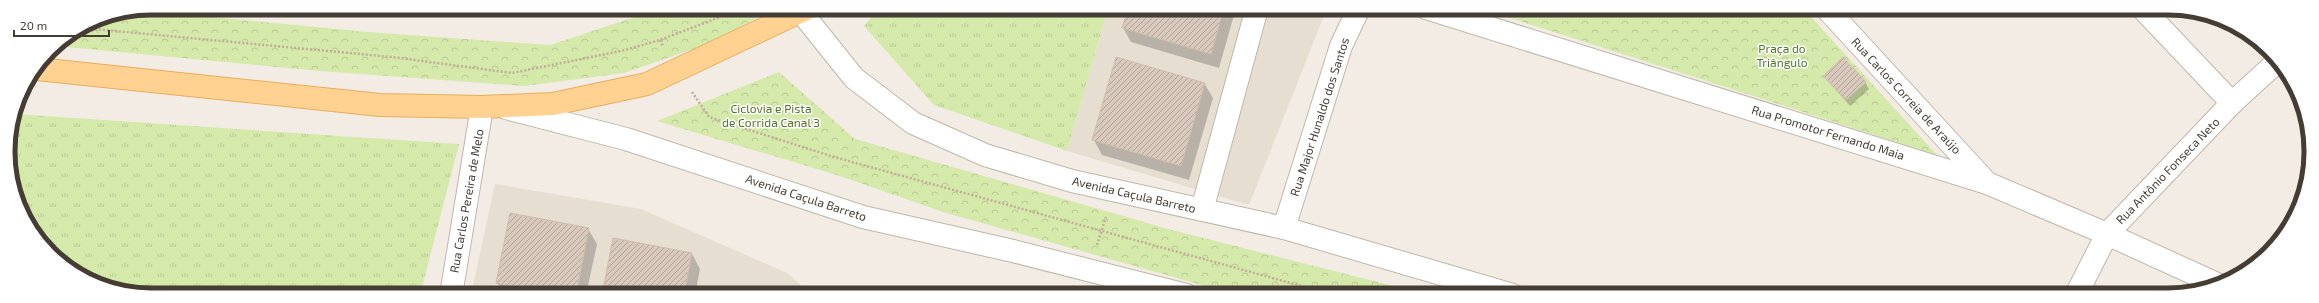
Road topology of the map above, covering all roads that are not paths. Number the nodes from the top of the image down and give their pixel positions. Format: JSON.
{"nodes":[{"id":1,"x":794,"y":15,"type":"edge"},
{"id":2,"x":809,"y":15,"type":"edge"},
{"id":3,"x":1255,"y":15,"type":"edge"},
{"id":4,"x":1356,"y":15,"type":"edge"},
{"id":5,"x":1448,"y":15,"type":"edge"},
{"id":6,"x":1832,"y":15,"type":"edge"},
{"id":7,"x":2149,"y":15,"type":"edge"},
{"id":8,"x":2274,"y":65,"type":"edge"},
{"id":9,"x":42,"y":69,"type":"edge"},
{"id":10,"x":2232,"y":103,"type":"junction"},
{"id":11,"x":491,"y":107,"type":"junction"},
{"id":12,"x":1987,"y":183,"type":"junction"},
{"id":13,"x":1202,"y":210,"type":"junction"},
{"id":14,"x":1284,"y":228,"type":"junction"},
{"id":15,"x":2107,"y":234,"type":"junction"},
{"id":16,"x":2210,"y":281,"type":"edge"},
{"id":17,"x":452,"y":288,"type":"edge"},
{"id":18,"x":1159,"y":288,"type":"edge"},
{"id":19,"x":1488,"y":288,"type":"edge"},
{"id":20,"x":2080,"y":288,"type":"edge"}],
"edges":[{"from":1,"to":11,"type":"main road"},
{"from":2,"to":13,"type":"street","name":"Avenida Caçula Barreto"},
{"from":3,"to":13,"type":"street"},
{"from":4,"to":14,"type":"street","name":"Rua Major Hunaldo dos Santos"},
{"from":5,"to":12,"type":"street","name":"Rua Promotor Fernando Maia"},
{"from":6,"to":12,"type":"street","name":"Rua Carlos Correia de Araújo"},
{"from":7,"to":10,"type":"street"},
{"from":8,"to":10,"type":"street","name":"Rua Antônio Fonseca Neto"},
{"from":9,"to":11,"type":"main road"},
{"from":10,"to":15,"type":"street","name":"Rua Antônio Fonseca Neto"},
{"from":11,"to":17,"type":"street","name":"Rua Carlos Pereira de Melo"},
{"from":11,"to":18,"type":"street","name":"Avenida Caçula Barreto"},
{"from":12,"to":15,"type":"street","name":"Rua Promotor Fernando Maia"},
{"from":13,"to":14,"type":"street","name":"Avenida Caçula Barreto"},
{"from":14,"to":19,"type":"street","name":"Avenida Caçula Barreto"},
{"from":15,"to":16,"type":"street","name":"Rua Promotor Fernando Maia"},
{"from":15,"to":20,"type":"street","name":"Rua Antônio Fonseca Neto"}]}
